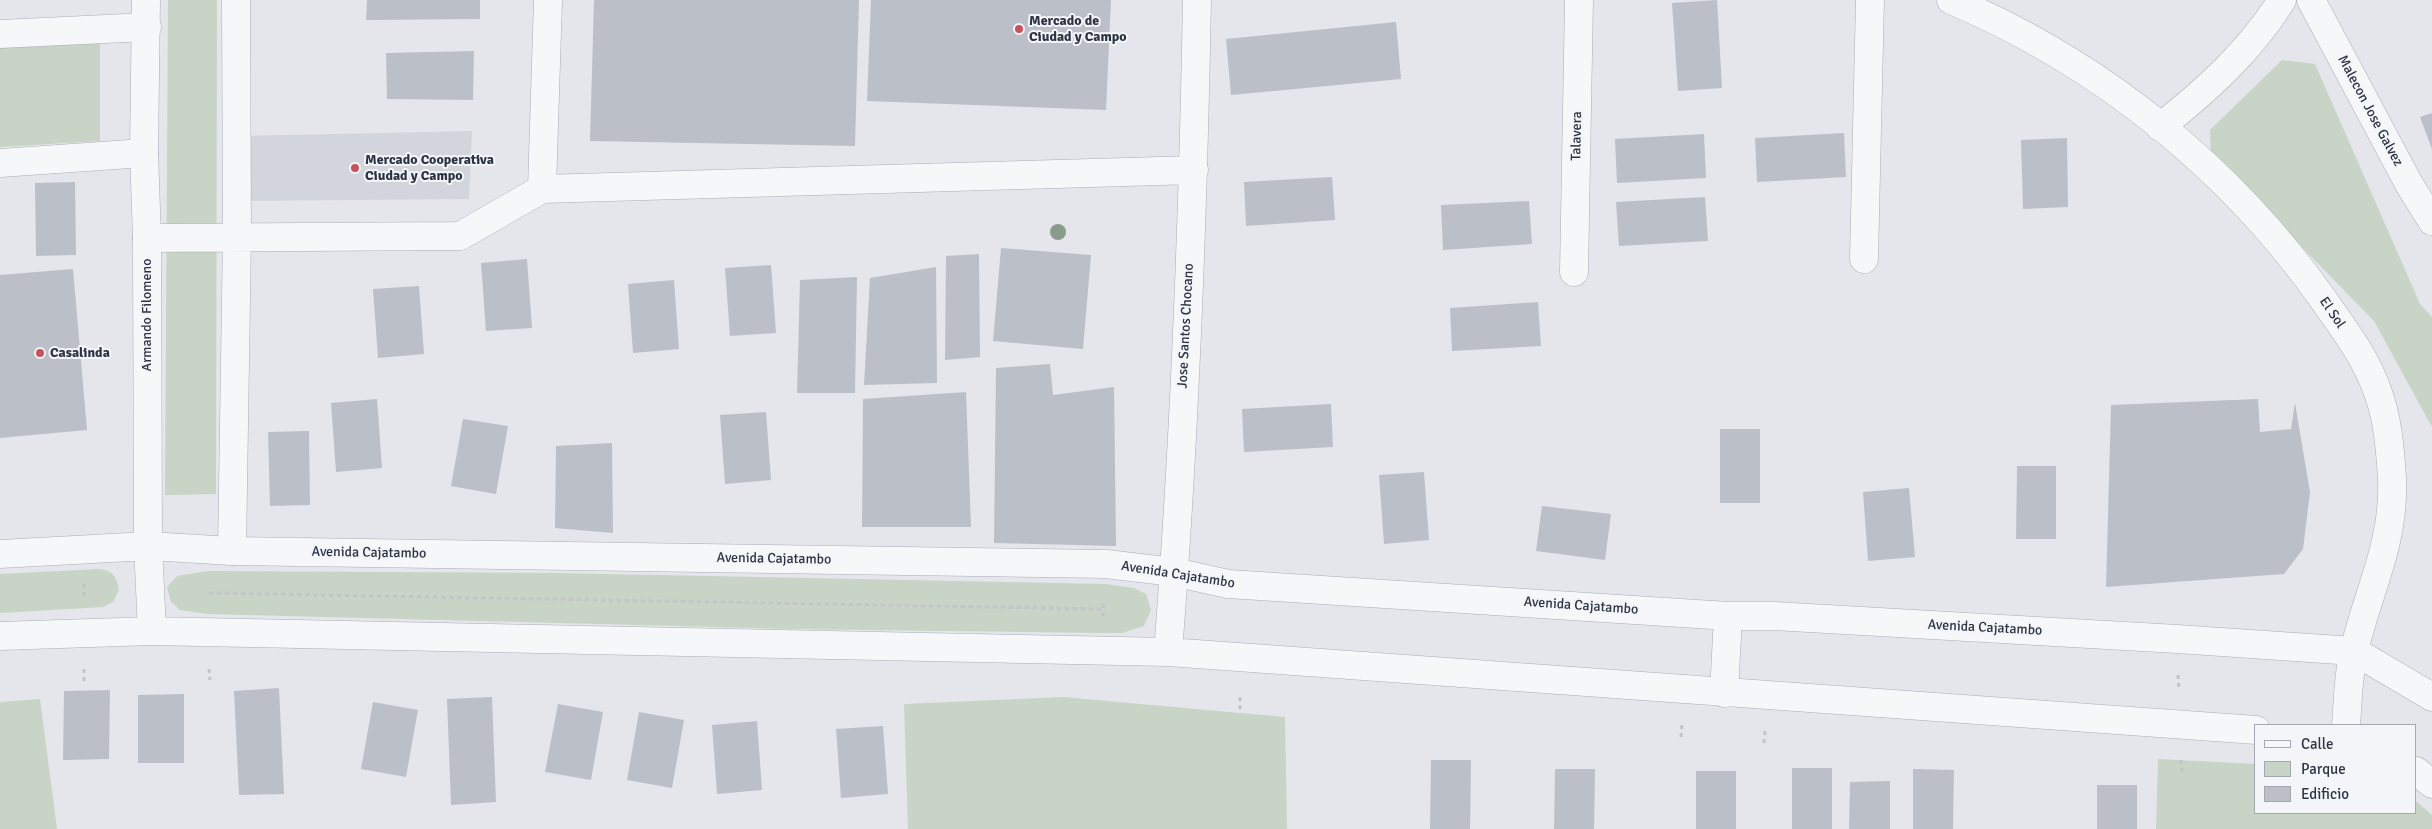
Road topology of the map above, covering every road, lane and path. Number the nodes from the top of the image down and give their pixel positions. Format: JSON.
{"nodes":[{"id":1,"x":146,"y":0,"type":"edge"},
{"id":2,"x":236,"y":0,"type":"edge"},
{"id":3,"x":548,"y":0,"type":"edge"},
{"id":4,"x":1197,"y":0,"type":"edge"},
{"id":5,"x":1580,"y":0,"type":"edge"},
{"id":6,"x":1870,"y":0,"type":"edge"},
{"id":7,"x":1951,"y":0,"type":"edge"},
{"id":8,"x":2282,"y":0,"type":"edge"},
{"id":9,"x":2312,"y":0,"type":"edge"},
{"id":10,"x":146,"y":27,"type":"junction"},
{"id":11,"x":0,"y":34,"type":"edge"},
{"id":12,"x":2160,"y":127,"type":"junction"},
{"id":13,"x":144,"y":153,"type":"junction"},
{"id":14,"x":0,"y":163,"type":"edge"},
{"id":15,"x":1194,"y":170,"type":"junction"},
{"id":16,"x":542,"y":189,"type":"junction"},
{"id":17,"x":2432,"y":221,"type":"edge"},
{"id":18,"x":237,"y":236,"type":"junction"},
{"id":19,"x":147,"y":238,"type":"junction"},
{"id":20,"x":1864,"y":259,"type":"dead end"},
{"id":21,"x":1574,"y":272,"type":"dead end"},
{"id":22,"x":148,"y":546,"type":"junction"},
{"id":23,"x":232,"y":551,"type":"junction"},
{"id":24,"x":0,"y":554,"type":"edge"},
{"id":25,"x":1174,"y":572,"type":"junction"},
{"id":26,"x":84,"y":579,"type":"dead end"},
{"id":27,"x":209,"y":586,"type":"dead end"},
{"id":28,"x":1104,"y":592,"type":"dead end"},
{"id":29,"x":209,"y":593,"type":"junction"},
{"id":30,"x":208,"y":600,"type":"dead end"},
{"id":31,"x":84,"y":608,"type":"dead end"},
{"id":32,"x":1103,"y":609,"type":"junction"},
{"id":33,"x":1728,"y":616,"type":"junction"},
{"id":34,"x":1102,"y":625,"type":"dead end"},
{"id":35,"x":152,"y":631,"type":"junction"},
{"id":36,"x":0,"y":636,"type":"edge"},
{"id":37,"x":2354,"y":651,"type":"junction"},
{"id":38,"x":1168,"y":652,"type":"junction"},
{"id":39,"x":209,"y":665,"type":"dead end"},
{"id":40,"x":2178,"y":669,"type":"dead end"},
{"id":41,"x":210,"y":680,"type":"dead end"},
{"id":42,"x":1724,"y":693,"type":"junction"},
{"id":43,"x":2179,"y":695,"type":"dead end"},
{"id":44,"x":2432,"y":697,"type":"edge"},
{"id":45,"x":1683,"y":719,"type":"dead end"},
{"id":46,"x":2346,"y":724,"type":"edge"},
{"id":47,"x":2254,"y":730,"type":"edge"},
{"id":48,"x":1681,"y":737,"type":"dead end"},
{"id":49,"x":2417,"y":771,"type":"edge"},
{"id":50,"x":2432,"y":784,"type":"edge"}],
"edges":[{"from":1,"to":10,"type":"street","name":"Armando Filomeno"},
{"from":2,"to":18,"type":"street"},
{"from":3,"to":16,"type":"street"},
{"from":4,"to":15,"type":"street","name":"Jose Santos Chocano"},
{"from":5,"to":21,"type":"street","name":"Talavera"},
{"from":6,"to":20,"type":"street"},
{"from":7,"to":12,"type":"street","name":"El Sol"},
{"from":8,"to":12,"type":"street"},
{"from":9,"to":17,"type":"street","name":"Malecon Jose Galvez"},
{"from":10,"to":11,"type":"street"},
{"from":10,"to":13,"type":"street","name":"Armando Filomeno"},
{"from":12,"to":37,"type":"street","name":"El Sol"},
{"from":13,"to":14,"type":"street"},
{"from":13,"to":19,"type":"street","name":"Armando Filomeno"},
{"from":15,"to":16,"type":"street"},
{"from":15,"to":25,"type":"street","name":"Jose Santos Chocano"},
{"from":16,"to":18,"type":"street"},
{"from":18,"to":19,"type":"street"},
{"from":18,"to":23,"type":"street"},
{"from":19,"to":22,"type":"street","name":"Armando Filomeno"},
{"from":22,"to":23,"type":"street","name":"Avenida Cajatambo"},
{"from":22,"to":24,"type":"street","name":"Avenida Cajatambo"},
{"from":22,"to":35,"type":"street","name":"Armando Filomeno"},
{"from":23,"to":25,"type":"street","name":"Avenida Cajatambo"},
{"from":25,"to":33,"type":"street","name":"Avenida Cajatambo"},
{"from":25,"to":38,"type":"street","name":"Jose Santos Chocano"},
{"from":26,"to":31,"type":"path"},
{"from":27,"to":29,"type":"path"},
{"from":28,"to":32,"type":"path"},
{"from":29,"to":30,"type":"path"},
{"from":29,"to":32,"type":"path"},
{"from":32,"to":34,"type":"path"},
{"from":33,"to":37,"type":"street","name":"Avenida Cajatambo"},
{"from":33,"to":42,"type":"street"},
{"from":35,"to":36,"type":"street"},
{"from":35,"to":38,"type":"street"},
{"from":37,"to":44,"type":"street"},
{"from":37,"to":46,"type":"street","name":"El Sol"},
{"from":38,"to":42,"type":"street"},
{"from":39,"to":41,"type":"path"},
{"from":40,"to":43,"type":"path"},
{"from":42,"to":47,"type":"street"},
{"from":45,"to":48,"type":"path"},
{"from":49,"to":50,"type":"street"}]}
